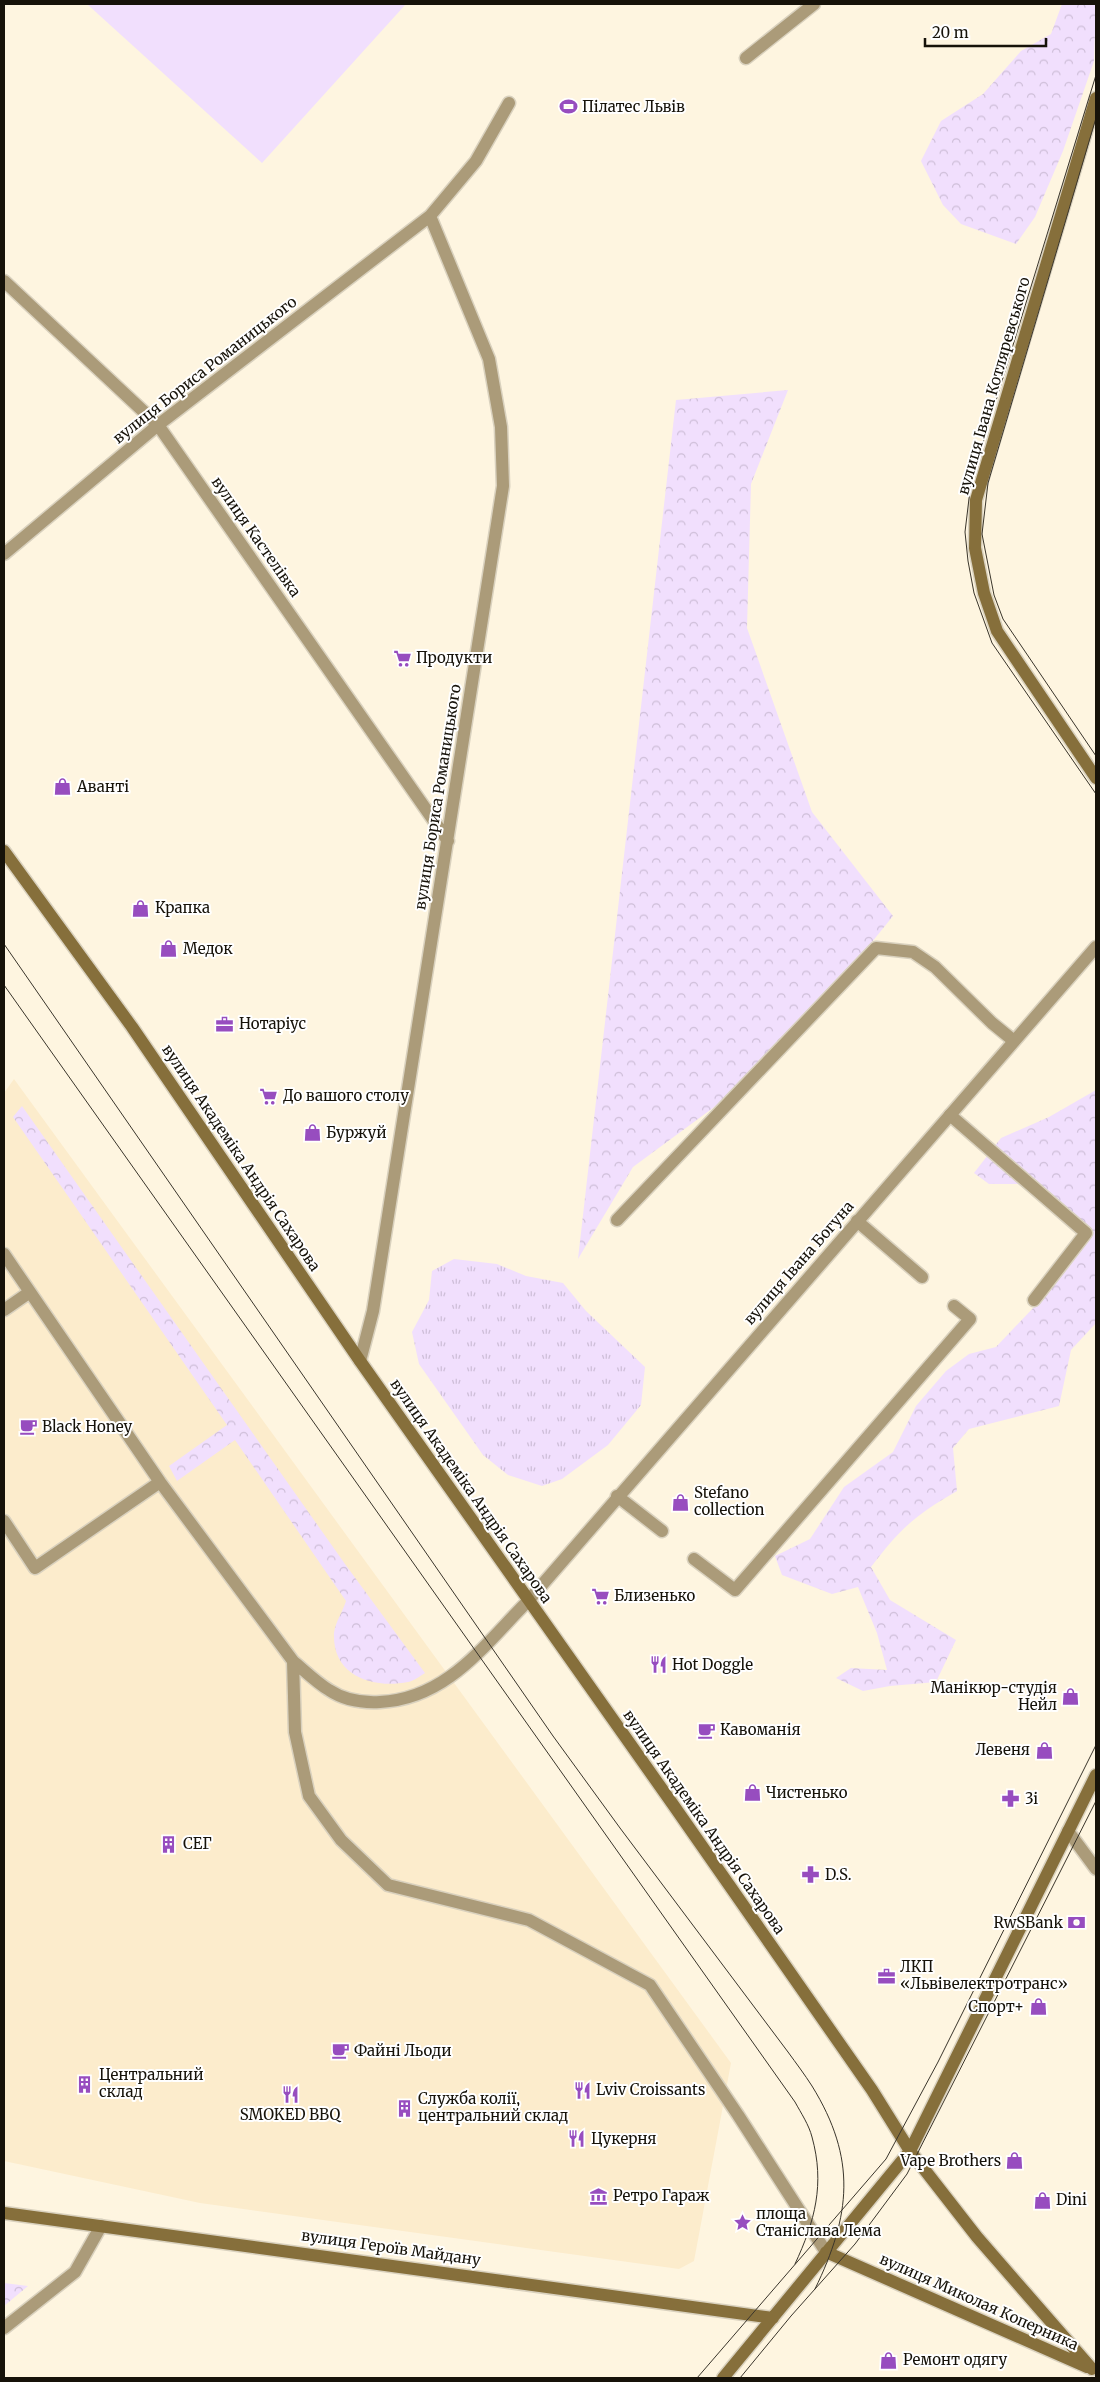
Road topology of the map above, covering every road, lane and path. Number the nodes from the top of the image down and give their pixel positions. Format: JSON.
{"nodes":[{"id":1,"x":814,"y":4,"type":"edge"},
{"id":2,"x":746,"y":58,"type":"dead end"},
{"id":3,"x":1096,"y":98,"type":"edge"},
{"id":4,"x":509,"y":103,"type":"dead end"},
{"id":5,"x":430,"y":216,"type":"junction"},
{"id":6,"x":4,"y":281,"type":"edge"},
{"id":7,"x":158,"y":425,"type":"junction"},
{"id":8,"x":4,"y":554,"type":"edge"},
{"id":9,"x":1096,"y":778,"type":"edge"},
{"id":10,"x":448,"y":841,"type":"junction"},
{"id":11,"x":4,"y":851,"type":"edge"},
{"id":12,"x":1096,"y":947,"type":"edge"},
{"id":13,"x":1014,"y":1041,"type":"junction"},
{"id":14,"x":950,"y":1115,"type":"junction"},
{"id":15,"x":617,"y":1220,"type":"dead end"},
{"id":16,"x":857,"y":1221,"type":"junction"},
{"id":17,"x":4,"y":1254,"type":"edge"},
{"id":18,"x":922,"y":1277,"type":"dead end"},
{"id":19,"x":30,"y":1292,"type":"junction"},
{"id":20,"x":1034,"y":1300,"type":"dead end"},
{"id":21,"x":954,"y":1306,"type":"dead end"},
{"id":22,"x":4,"y":1310,"type":"edge"},
{"id":23,"x":360,"y":1362,"type":"junction"},
{"id":24,"x":160,"y":1482,"type":"junction"},
{"id":25,"x":617,"y":1496,"type":"junction"},
{"id":26,"x":4,"y":1521,"type":"edge"},
{"id":27,"x":662,"y":1531,"type":"dead end"},
{"id":28,"x":694,"y":1559,"type":"dead end"},
{"id":29,"x":528,"y":1601,"type":"junction"},
{"id":30,"x":293,"y":1661,"type":"junction"},
{"id":31,"x":1096,"y":1774,"type":"edge"},
{"id":32,"x":1068,"y":1831,"type":"junction"},
{"id":33,"x":1096,"y":1869,"type":"edge"},
{"id":34,"x":910,"y":2151,"type":"junction"},
{"id":35,"x":4,"y":2213,"type":"edge"},
{"id":36,"x":101,"y":2226,"type":"junction"},
{"id":37,"x":826,"y":2252,"type":"junction"},
{"id":38,"x":773,"y":2318,"type":"junction"},
{"id":39,"x":4,"y":2328,"type":"edge"},
{"id":40,"x":1094,"y":2370,"type":"edge"},
{"id":41,"x":723,"y":2378,"type":"edge"}],
"edges":[{"from":1,"to":2,"type":"street"},
{"from":3,"to":9,"type":"main road","name":"вулиця Івана Котляревського"},
{"from":4,"to":5,"type":"street","name":"вулиця Бориса Романицького"},
{"from":5,"to":7,"type":"street","name":"вулиця Бориса Романицького"},
{"from":5,"to":10,"type":"street","name":"вулиця Бориса Романицького"},
{"from":6,"to":7,"type":"street","name":"вулиця Кастелівка"},
{"from":7,"to":8,"type":"street","name":"вулиця Бориса Романицького"},
{"from":7,"to":10,"type":"street","name":"вулиця Кастелівка"},
{"from":10,"to":23,"type":"street","name":"вулиця Бориса Романицького"},
{"from":11,"to":23,"type":"main road","name":"вулиця Академіка Андрія Сахарова"},
{"from":12,"to":13,"type":"street","name":"вулиця Івана Богуна"},
{"from":13,"to":14,"type":"street","name":"вулиця Івана Богуна"},
{"from":13,"to":15,"type":"street"},
{"from":14,"to":16,"type":"street","name":"вулиця Івана Богуна"},
{"from":14,"to":20,"type":"street"},
{"from":16,"to":18,"type":"street"},
{"from":16,"to":25,"type":"street","name":"вулиця Івана Богуна"},
{"from":17,"to":19,"type":"street","name":"вулиця Івана Богуна"},
{"from":19,"to":22,"type":"street"},
{"from":19,"to":24,"type":"street","name":"вулиця Івана Богуна"},
{"from":21,"to":28,"type":"street"},
{"from":23,"to":29,"type":"main road","name":"вулиця Академіка Андрія Сахарова"},
{"from":24,"to":26,"type":"street"},
{"from":24,"to":30,"type":"street","name":"вулиця Івана Богуна"},
{"from":25,"to":27,"type":"street"},
{"from":25,"to":29,"type":"street","name":"вулиця Івана Богуна"},
{"from":29,"to":30,"type":"street","name":"вулиця Івана Богуна"},
{"from":29,"to":34,"type":"main road","name":"вулиця Академіка Андрія Сахарова"},
{"from":30,"to":37,"type":"street"},
{"from":31,"to":32,"type":"main road"},
{"from":32,"to":33,"type":"street"},
{"from":32,"to":34,"type":"main road"},
{"from":34,"to":37,"type":"main road"},
{"from":34,"to":40,"type":"main road","name":"вулиця Миколая Коперника"},
{"from":35,"to":36,"type":"main road","name":"вулиця Героїв Майдану"},
{"from":36,"to":38,"type":"main road","name":"вулиця Героїв Майдану"},
{"from":36,"to":39,"type":"street"},
{"from":37,"to":38,"type":"main road"},
{"from":37,"to":40,"type":"main road","name":"вулиця Миколая Коперника"},
{"from":38,"to":41,"type":"main road"}]}
